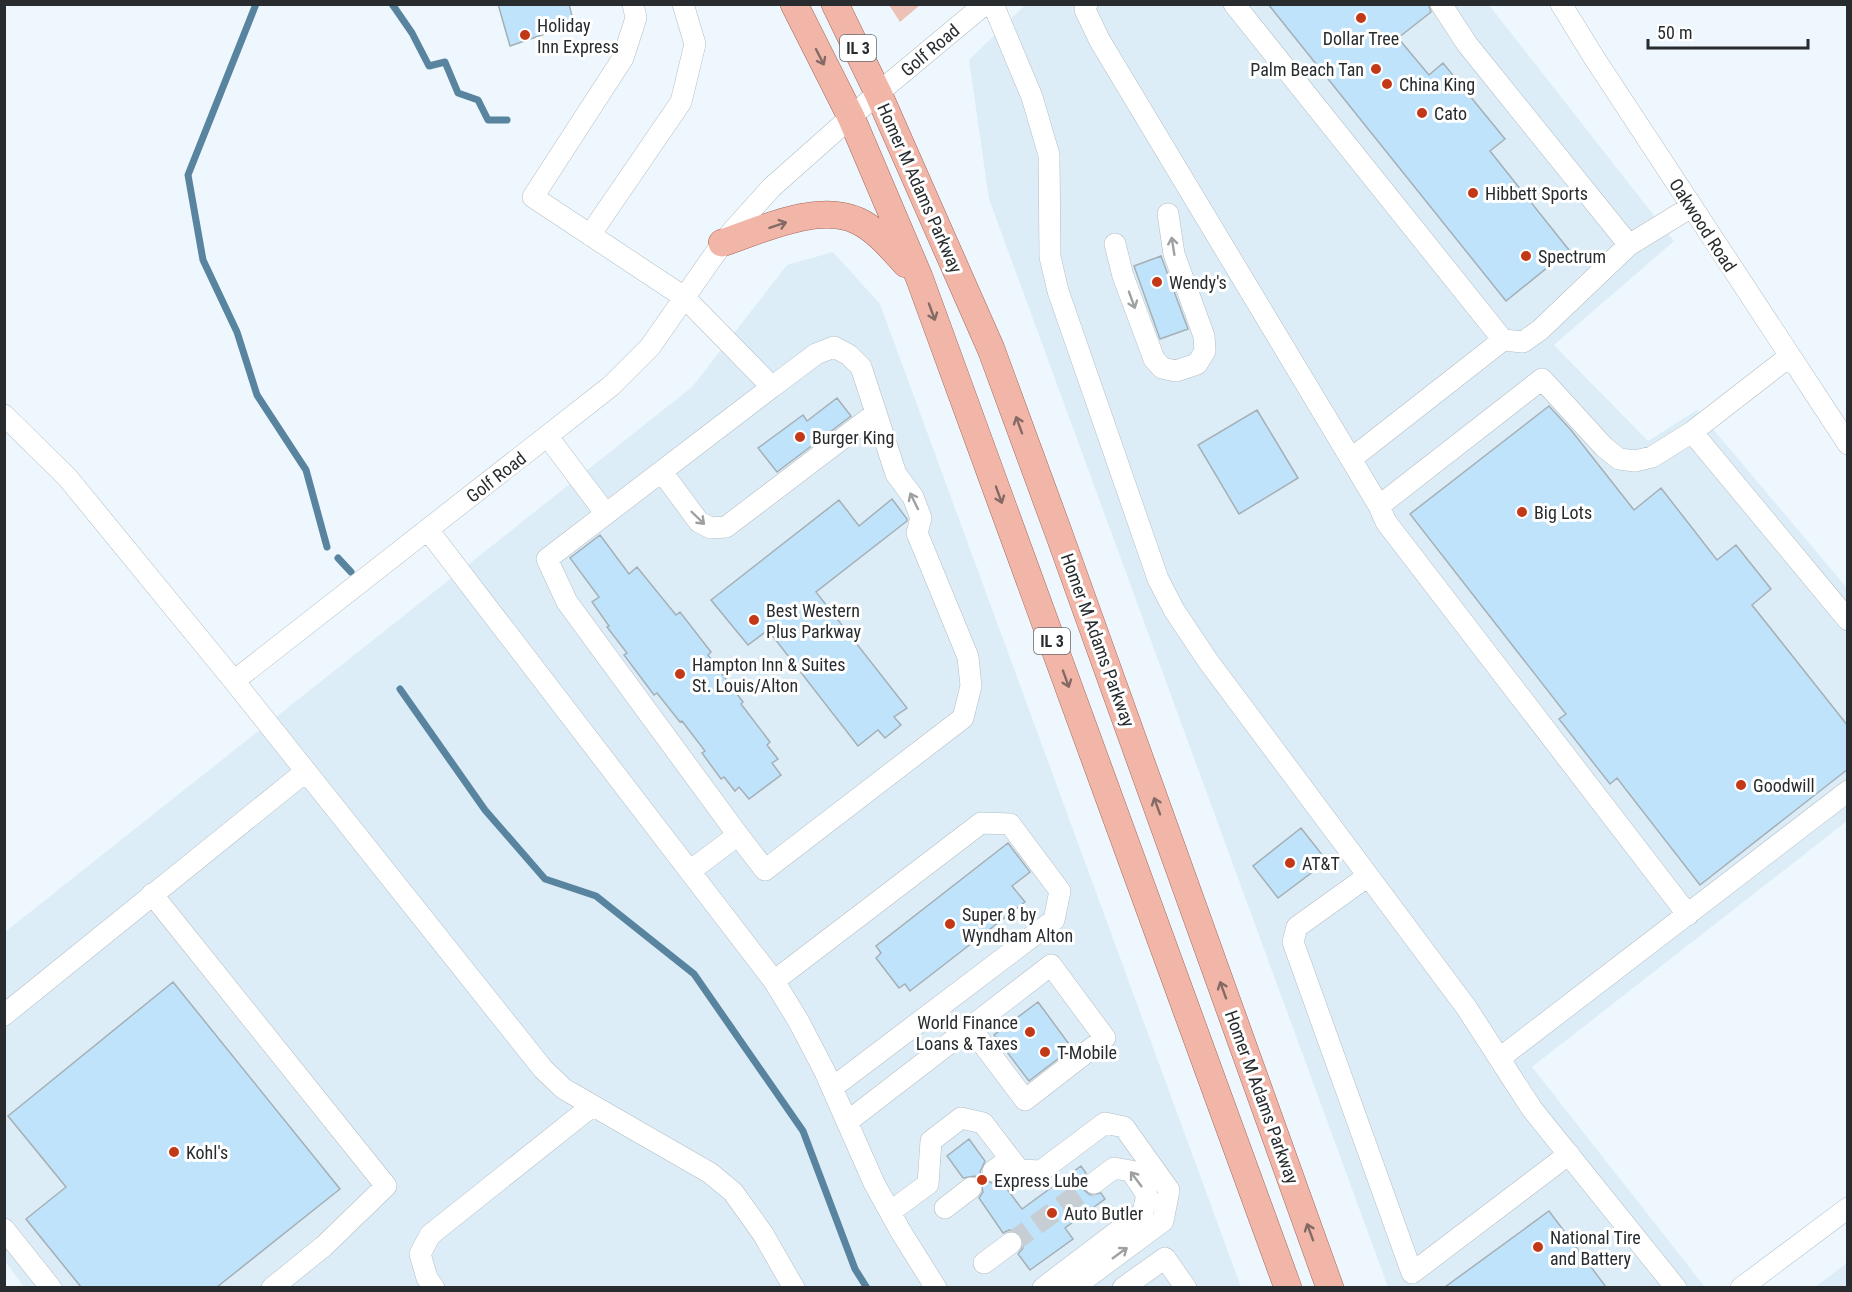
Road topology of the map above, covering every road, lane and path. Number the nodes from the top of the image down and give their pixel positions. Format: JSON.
{"nodes":[{"id":1,"x":633,"y":4,"type":"edge"},
{"id":2,"x":683,"y":4,"type":"edge"},
{"id":3,"x":794,"y":4,"type":"edge"},
{"id":4,"x":835,"y":4,"type":"edge"},
{"id":5,"x":985,"y":4,"type":"edge"},
{"id":6,"x":993,"y":4,"type":"edge"},
{"id":7,"x":1087,"y":4,"type":"edge"},
{"id":8,"x":1234,"y":4,"type":"edge"},
{"id":9,"x":1441,"y":4,"type":"edge"},
{"id":10,"x":1561,"y":4,"type":"edge"},
{"id":11,"x":878,"y":93,"type":"junction"},
{"id":12,"x":851,"y":117,"type":"junction"},
{"id":13,"x":1691,"y":207,"type":"junction"},
{"id":14,"x":1168,"y":214,"type":"dead end"},
{"id":15,"x":590,"y":235,"type":"junction"},
{"id":16,"x":723,"y":243,"type":"junction"},
{"id":17,"x":1115,"y":244,"type":"dead end"},
{"id":18,"x":1629,"y":245,"type":"junction"},
{"id":19,"x":919,"y":277,"type":"junction"},
{"id":20,"x":684,"y":297,"type":"junction"},
{"id":21,"x":1503,"y":340,"type":"junction"},
{"id":22,"x":1790,"y":356,"type":"junction"},
{"id":23,"x":772,"y":387,"type":"junction"},
{"id":24,"x":876,"y":413,"type":"junction"},
{"id":25,"x":4,"y":415,"type":"edge"},
{"id":26,"x":1692,"y":432,"type":"junction"},
{"id":27,"x":548,"y":436,"type":"junction"},
{"id":28,"x":1848,"y":444,"type":"edge"},
{"id":29,"x":1352,"y":459,"type":"junction"},
{"id":30,"x":662,"y":472,"type":"junction"},
{"id":31,"x":1379,"y":506,"type":"junction"},
{"id":32,"x":606,"y":514,"type":"junction"},
{"id":33,"x":428,"y":530,"type":"junction"},
{"id":34,"x":1848,"y":620,"type":"edge"},
{"id":35,"x":234,"y":681,"type":"junction"},
{"id":36,"x":305,"y":772,"type":"junction"},
{"id":37,"x":1848,"y":791,"type":"edge"},
{"id":38,"x":738,"y":835,"type":"junction"},
{"id":39,"x":690,"y":871,"type":"junction"},
{"id":40,"x":1368,"y":876,"type":"junction"},
{"id":41,"x":152,"y":894,"type":"junction"},
{"id":42,"x":1688,"y":915,"type":"junction"},
{"id":43,"x":774,"y":981,"type":"junction"},
{"id":44,"x":4,"y":1015,"type":"edge"},
{"id":45,"x":970,"y":1027,"type":"junction"},
{"id":46,"x":1500,"y":1058,"type":"junction"},
{"id":47,"x":832,"y":1088,"type":"junction"},
{"id":48,"x":592,"y":1106,"type":"junction"},
{"id":49,"x":847,"y":1122,"type":"junction"},
{"id":50,"x":1569,"y":1154,"type":"junction"},
{"id":51,"x":1094,"y":1183,"type":"tunnel mouth"},
{"id":52,"x":971,"y":1188,"type":"dead end"},
{"id":53,"x":945,"y":1208,"type":"dead end"},
{"id":54,"x":1848,"y":1208,"type":"edge"},
{"id":55,"x":890,"y":1212,"type":"junction"},
{"id":56,"x":4,"y":1229,"type":"edge"},
{"id":57,"x":1011,"y":1243,"type":"tunnel mouth"},
{"id":58,"x":984,"y":1263,"type":"dead end"},
{"id":59,"x":425,"y":1284,"type":"edge"},
{"id":60,"x":51,"y":1287,"type":"edge"},
{"id":61,"x":272,"y":1287,"type":"edge"},
{"id":62,"x":794,"y":1287,"type":"edge"},
{"id":63,"x":936,"y":1287,"type":"edge"},
{"id":64,"x":1043,"y":1287,"type":"edge"},
{"id":65,"x":1073,"y":1287,"type":"edge"},
{"id":66,"x":1123,"y":1287,"type":"edge"},
{"id":67,"x":1186,"y":1287,"type":"edge"},
{"id":68,"x":1288,"y":1287,"type":"edge"},
{"id":69,"x":1330,"y":1287,"type":"edge"},
{"id":70,"x":1676,"y":1287,"type":"edge"},
{"id":71,"x":1740,"y":1287,"type":"edge"}],
"edges":[{"from":1,"to":15,"type":"street"},
{"from":2,"to":15,"type":"street"},
{"from":3,"to":12,"type":"main road","name":"Homer M Adams Parkway","number":"IL 3","one_way":true},
{"from":4,"to":11,"type":"main road","name":"Homer M Adams Parkway","number":"IL 3"},
{"from":5,"to":11,"type":"street","name":"Golf Road"},
{"from":6,"to":40,"type":"street"},
{"from":7,"to":29,"type":"street"},
{"from":8,"to":21,"type":"street"},
{"from":9,"to":18,"type":"street"},
{"from":10,"to":13,"type":"street","name":"Oakwood Road"},
{"from":11,"to":12,"type":"street","name":"Golf Road"},
{"from":69,"to":11,"type":"main road","name":"Homer M Adams Parkway","number":"IL 3","one_way":true},
{"from":12,"to":16,"type":"street","name":"Golf Road"},
{"from":12,"to":19,"type":"main road","name":"Homer M Adams Parkway","number":"IL 3"},
{"from":13,"to":18,"type":"street"},
{"from":13,"to":22,"type":"street","name":"Oakwood Road"},
{"from":17,"to":14,"type":"street","one_way":true},
{"from":15,"to":20,"type":"street"},
{"from":16,"to":19,"type":"main road","one_way":true},
{"from":16,"to":20,"type":"street","name":"Golf Road"},
{"from":18,"to":21,"type":"street"},
{"from":19,"to":68,"type":"main road","name":"Homer M Adams Parkway","number":"IL 3","one_way":true},
{"from":20,"to":23,"type":"street"},
{"from":20,"to":27,"type":"street","name":"Golf Road"},
{"from":21,"to":29,"type":"street"},
{"from":22,"to":26,"type":"street"},
{"from":22,"to":28,"type":"street","name":"Oakwood Road"},
{"from":23,"to":24,"type":"street"},
{"from":23,"to":30,"type":"street"},
{"from":30,"to":24,"type":"street","one_way":true},
{"from":38,"to":24,"type":"street","one_way":true},
{"from":25,"to":35,"type":"street"},
{"from":26,"to":31,"type":"street"},
{"from":26,"to":34,"type":"street"},
{"from":27,"to":32,"type":"street"},
{"from":27,"to":33,"type":"street","name":"Golf Road"},
{"from":29,"to":31,"type":"street"},
{"from":30,"to":32,"type":"street"},
{"from":31,"to":42,"type":"street"},
{"from":32,"to":38,"type":"street"},
{"from":33,"to":35,"type":"street","name":"Golf Road"},
{"from":33,"to":39,"type":"street"},
{"from":35,"to":36,"type":"street"},
{"from":36,"to":41,"type":"street"},
{"from":36,"to":48,"type":"street"},
{"from":37,"to":42,"type":"street"},
{"from":38,"to":39,"type":"street"},
{"from":39,"to":43,"type":"street"},
{"from":40,"to":46,"type":"street"},
{"from":40,"to":50,"type":"street"},
{"from":41,"to":44,"type":"street"},
{"from":41,"to":61,"type":"street"},
{"from":42,"to":46,"type":"street"},
{"from":43,"to":47,"type":"street"},
{"from":43,"to":47,"type":"street"},
{"from":45,"to":45,"type":"street"},
{"from":45,"to":49,"type":"street"},
{"from":46,"to":50,"type":"street"},
{"from":47,"to":49,"type":"street"},
{"from":48,"to":59,"type":"street"},
{"from":48,"to":62,"type":"street"},
{"from":49,"to":55,"type":"street"},
{"from":50,"to":70,"type":"street"},
{"from":64,"to":51,"type":"street","one_way":true},
{"from":52,"to":53,"type":"street"},
{"from":54,"to":71,"type":"street"},
{"from":55,"to":63,"type":"street"},
{"from":65,"to":55,"type":"street","one_way":true},
{"from":56,"to":60,"type":"street"},
{"from":57,"to":58,"type":"street"},
{"from":66,"to":67,"type":"street"}]}
